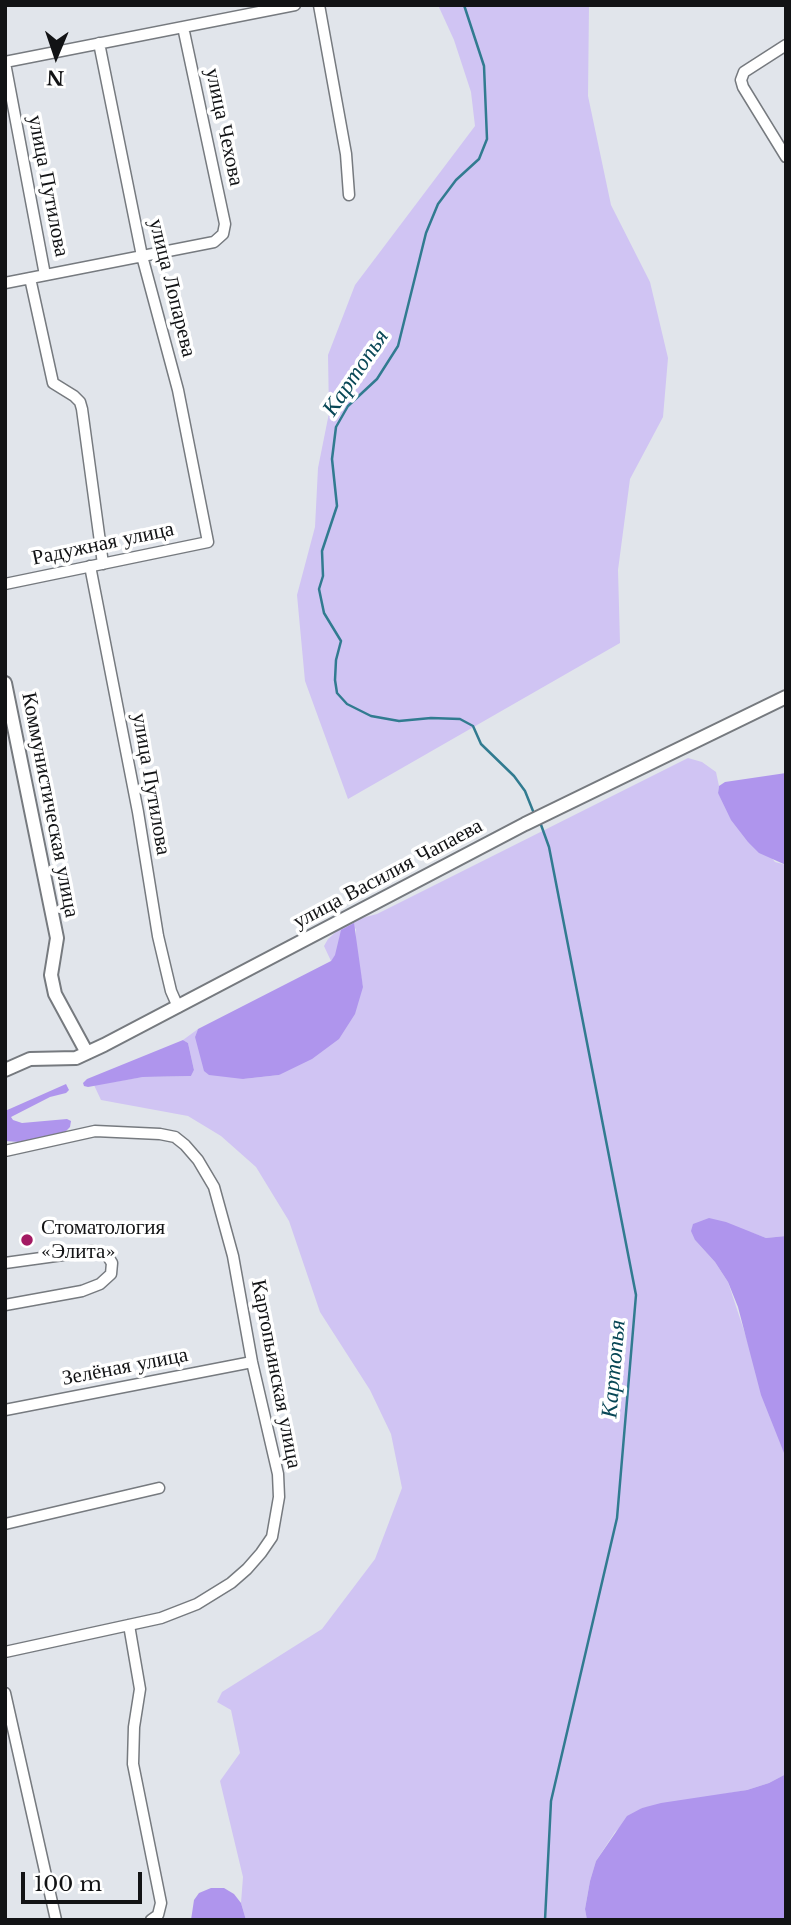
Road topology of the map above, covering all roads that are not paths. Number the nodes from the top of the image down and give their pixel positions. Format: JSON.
{"nodes":[{"id":1,"x":295,"y":5,"type":"edge"},
{"id":2,"x":319,"y":5,"type":"edge"},
{"id":3,"x":183,"y":27,"type":"junction"},
{"id":4,"x":99,"y":43,"type":"junction"},
{"id":5,"x":786,"y":46,"type":"edge"},
{"id":6,"x":5,"y":62,"type":"edge"},
{"id":7,"x":786,"y":158,"type":"edge"},
{"id":8,"x":349,"y":195,"type":"dead end"},
{"id":9,"x":142,"y":256,"type":"junction"},
{"id":10,"x":45,"y":275,"type":"junction"},
{"id":11,"x":30,"y":278,"type":"junction"},
{"id":12,"x":5,"y":283,"type":"edge"},
{"id":13,"x":208,"y":542,"type":"joint"},
{"id":14,"x":103,"y":564,"type":"junction"},
{"id":15,"x":90,"y":566,"type":"junction"},
{"id":16,"x":5,"y":584,"type":"edge"},
{"id":17,"x":5,"y":683,"type":"edge"},
{"id":18,"x":786,"y":697,"type":"edge"},
{"id":19,"x":178,"y":1007,"type":"junction"},
{"id":20,"x":86,"y":1053,"type":"junction"},
{"id":21,"x":5,"y":1070,"type":"edge"},
{"id":22,"x":5,"y":1151,"type":"edge"},
{"id":23,"x":5,"y":1263,"type":"edge"},
{"id":24,"x":5,"y":1305,"type":"edge"},
{"id":25,"x":252,"y":1362,"type":"junction"},
{"id":26,"x":5,"y":1410,"type":"edge"},
{"id":27,"x":159,"y":1488,"type":"dead end"},
{"id":28,"x":5,"y":1524,"type":"edge"},
{"id":29,"x":129,"y":1625,"type":"junction"},
{"id":30,"x":5,"y":1652,"type":"edge"},
{"id":31,"x":5,"y":1693,"type":"edge"},
{"id":32,"x":55,"y":1920,"type":"edge"},
{"id":33,"x":151,"y":1920,"type":"edge"}],
"edges":[{"from":1,"to":3,"type":"street"},
{"from":2,"to":8,"type":"street"},
{"from":3,"to":4,"type":"street"},
{"from":3,"to":9,"type":"street","name":"улица Чехова"},
{"from":4,"to":6,"type":"street"},
{"from":4,"to":9,"type":"street","name":"улица Лопарева"},
{"from":5,"to":7,"type":"street"},
{"from":6,"to":10,"type":"street","name":"улица Путилова"},
{"from":9,"to":10,"type":"street"},
{"from":9,"to":13,"type":"street","name":"улица Лопарева"},
{"from":10,"to":11,"type":"street"},
{"from":11,"to":12,"type":"street"},
{"from":11,"to":14,"type":"street","name":"улица Путилова"},
{"from":13,"to":14,"type":"street","name":"Радужная улица"},
{"from":14,"to":15,"type":"street","name":"Радужная улица"},
{"from":15,"to":16,"type":"street","name":"Радужная улица"},
{"from":15,"to":19,"type":"street","name":"улица Путилова"},
{"from":17,"to":20,"type":"street","name":"Коммунистическая улица"},
{"from":18,"to":19,"type":"street","name":"улица Василия Чапаева"},
{"from":19,"to":20,"type":"street","name":"улица Василия Чапаева"},
{"from":20,"to":21,"type":"street","name":"улица Василия Чапаева"},
{"from":22,"to":25,"type":"street","name":"Картопьинская улица"},
{"from":23,"to":24,"type":"street"},
{"from":25,"to":26,"type":"street","name":"Зелёная улица"},
{"from":25,"to":29,"type":"street","name":"Картопьинская улица"},
{"from":27,"to":28,"type":"street"},
{"from":29,"to":30,"type":"street","name":"Картопьинская улица"},
{"from":29,"to":33,"type":"street"},
{"from":31,"to":32,"type":"street"}]}
